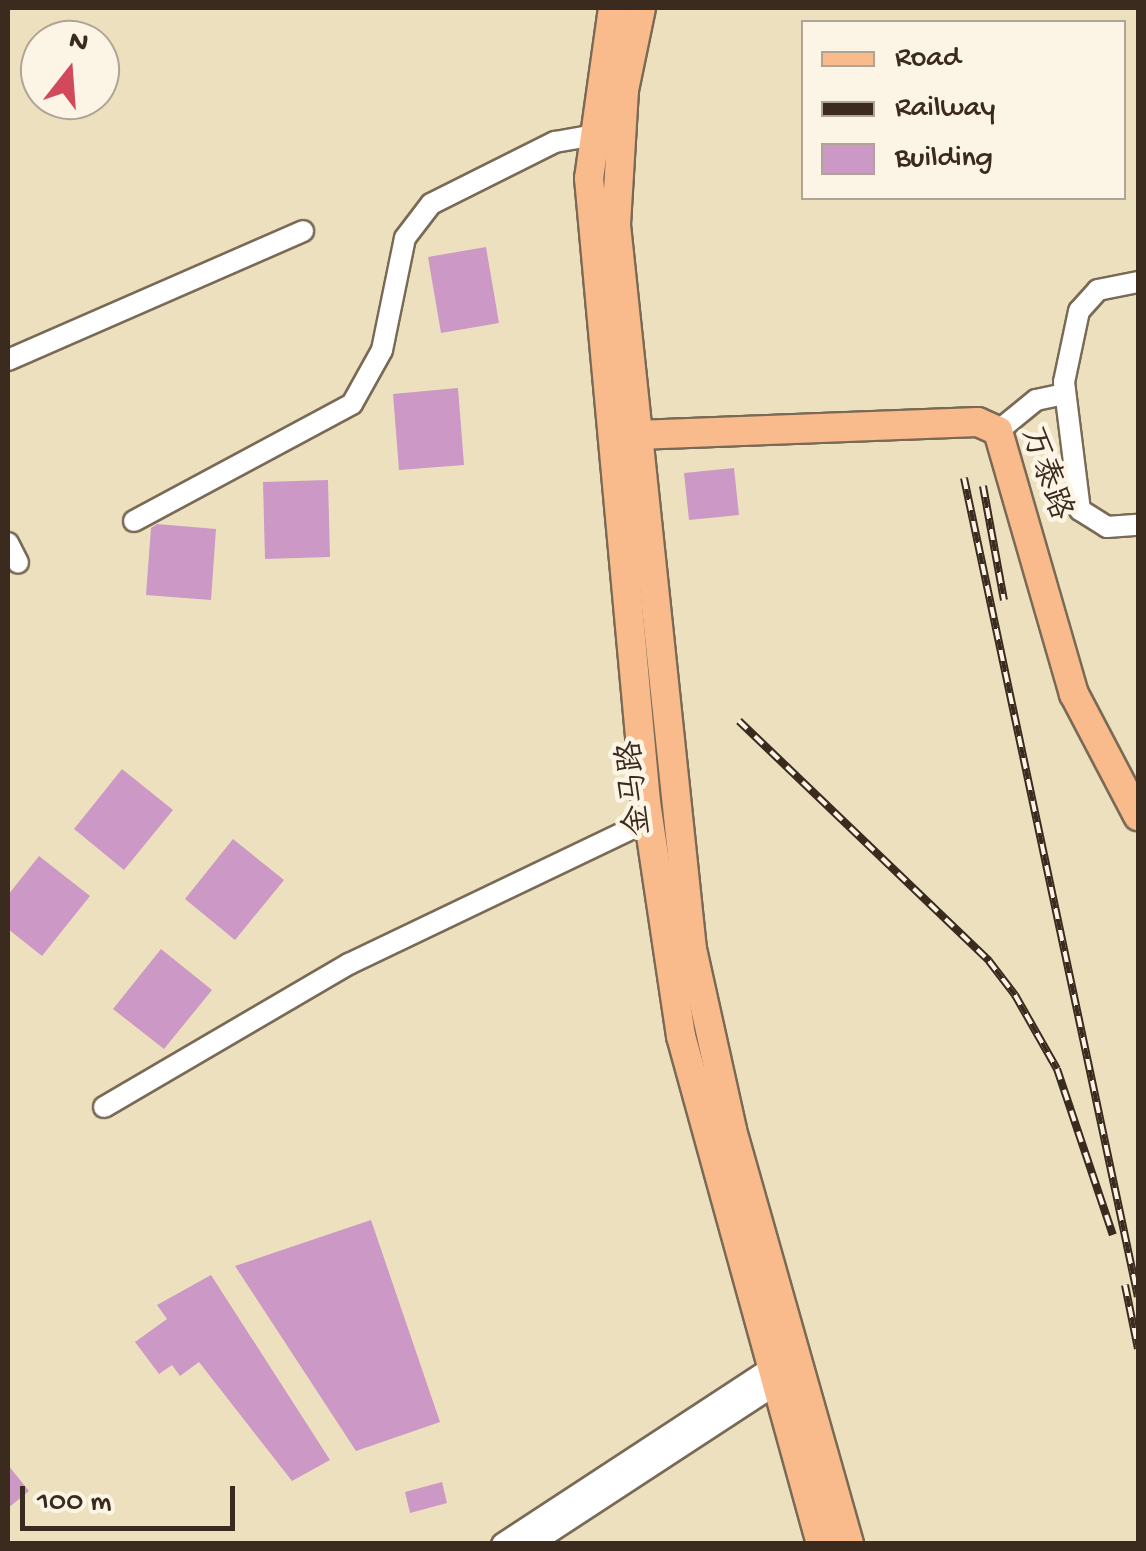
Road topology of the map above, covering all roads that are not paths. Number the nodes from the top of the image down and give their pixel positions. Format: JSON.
{"nodes":[{"id":1,"x":613,"y":8,"type":"edge"},
{"id":2,"x":641,"y":8,"type":"edge"},
{"id":3,"x":594,"y":136,"type":"junction"},
{"id":4,"x":303,"y":231,"type":"dead end"},
{"id":5,"x":1138,"y":282,"type":"edge"},
{"id":6,"x":8,"y":360,"type":"edge"},
{"id":7,"x":1064,"y":394,"type":"junction"},
{"id":8,"x":1064,"y":419,"type":"junction"},
{"id":9,"x":1007,"y":424,"type":"junction"},
{"id":10,"x":636,"y":427,"type":"junction"},
{"id":11,"x":134,"y":522,"type":"dead end"},
{"id":12,"x":1138,"y":526,"type":"edge"},
{"id":13,"x":8,"y":542,"type":"edge"},
{"id":14,"x":18,"y":563,"type":"dead end"},
{"id":15,"x":1138,"y":797,"type":"edge"},
{"id":16,"x":1138,"y":816,"type":"edge"},
{"id":17,"x":648,"y":820,"type":"junction"},
{"id":18,"x":104,"y":1107,"type":"dead end"},
{"id":19,"x":790,"y":1369,"type":"junction"},
{"id":20,"x":502,"y":1544,"type":"edge"},
{"id":21,"x":532,"y":1544,"type":"edge"},
{"id":22,"x":821,"y":1544,"type":"edge"},
{"id":23,"x":849,"y":1544,"type":"edge"}],
"edges":[{"from":1,"to":3,"type":"main road","name":"金马路"},
{"from":2,"to":10,"type":"main road","name":"金马路"},
{"from":3,"to":11,"type":"street"},
{"from":3,"to":17,"type":"main road","name":"金马路"},
{"from":4,"to":6,"type":"street"},
{"from":5,"to":7,"type":"street"},
{"from":7,"to":8,"type":"street"},
{"from":7,"to":9,"type":"street"},
{"from":8,"to":9,"type":"street"},
{"from":8,"to":12,"type":"street"},
{"from":9,"to":10,"type":"main road","name":"万泰路"},
{"from":9,"to":15,"type":"main road","name":"万泰路"},
{"from":9,"to":16,"type":"main road","name":"万泰路"},
{"from":10,"to":19,"type":"main road","name":"金马路"},
{"from":13,"to":14,"type":"street"},
{"from":17,"to":18,"type":"street"},
{"from":17,"to":19,"type":"main road","name":"金马路"},
{"from":19,"to":20,"type":"street"},
{"from":19,"to":21,"type":"street"},
{"from":19,"to":22,"type":"main road","name":"金马路"},
{"from":19,"to":23,"type":"main road","name":"金马路"}]}
